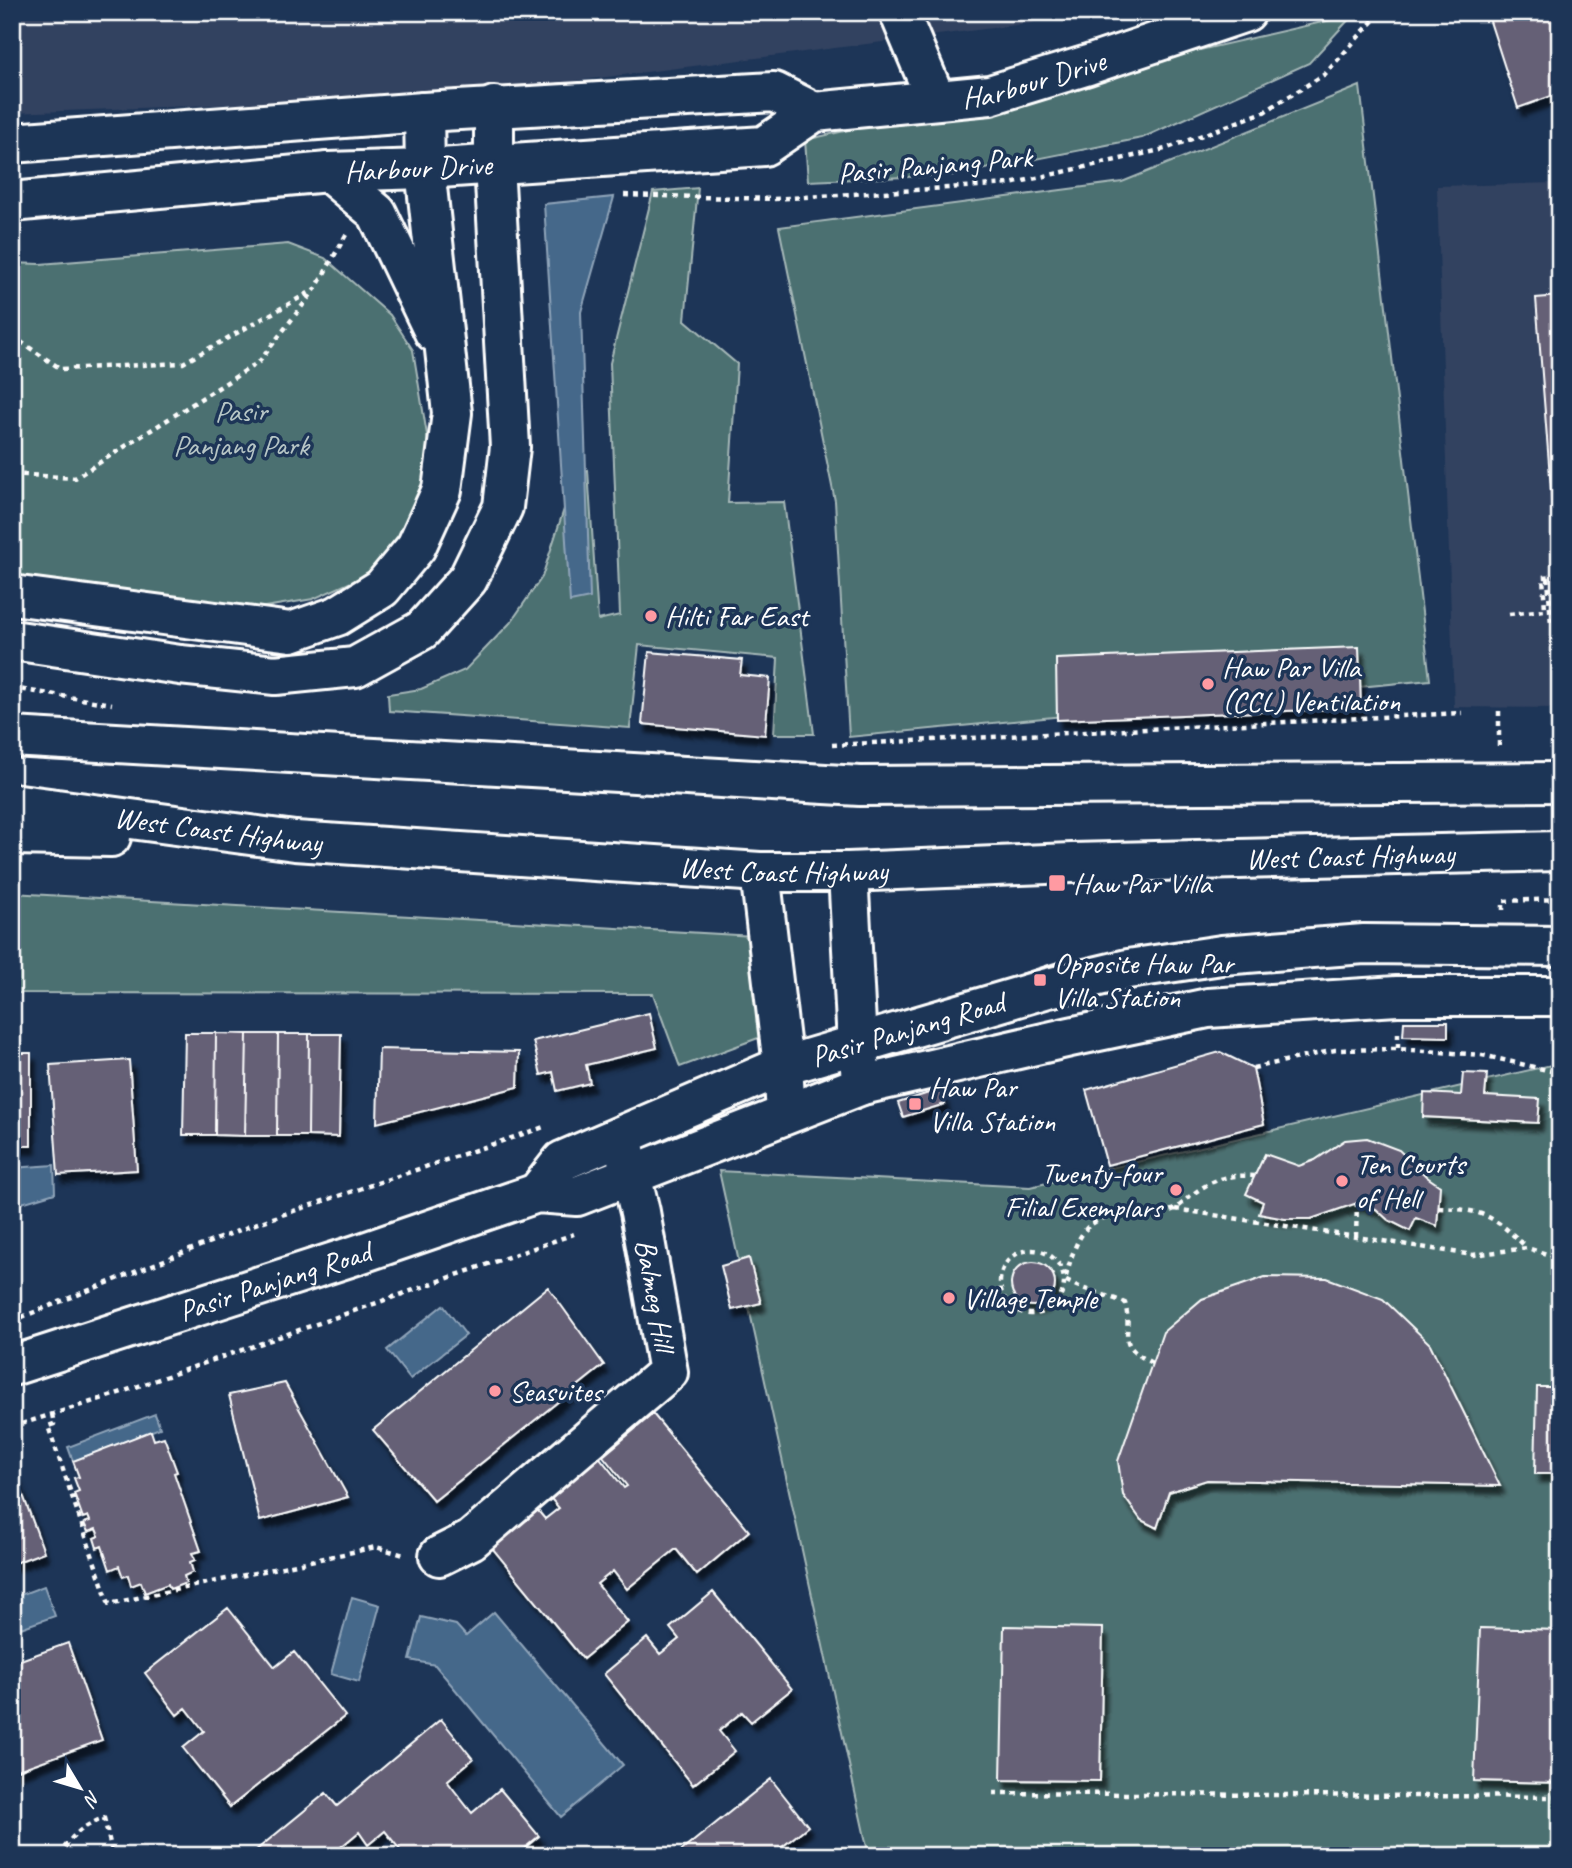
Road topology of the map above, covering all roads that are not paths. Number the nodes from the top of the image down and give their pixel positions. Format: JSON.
{"nodes":[{"id":1,"x":899,"y":12,"type":"edge"},
{"id":2,"x":1246,"y":12,"type":"edge"},
{"id":3,"x":936,"y":100,"type":"junction"},
{"id":4,"x":494,"y":106,"type":"junction"},
{"id":5,"x":424,"y":112,"type":"junction"},
{"id":6,"x":814,"y":112,"type":"junction"},
{"id":7,"x":12,"y":143,"type":"edge"},
{"id":8,"x":494,"y":165,"type":"junction"},
{"id":9,"x":425,"y":169,"type":"junction"},
{"id":10,"x":328,"y":172,"type":"junction"},
{"id":11,"x":12,"y":202,"type":"edge"},
{"id":12,"x":448,"y":362,"type":"junction"},
{"id":13,"x":14,"y":596,"type":"edge"},
{"id":14,"x":12,"y":640,"type":"edge"},
{"id":15,"x":12,"y":710,"type":"edge"},
{"id":16,"x":12,"y":737,"type":"edge"},
{"id":17,"x":300,"y":754,"type":"junction"},
{"id":18,"x":1560,"y":782,"type":"edge"},
{"id":19,"x":12,"y":803,"type":"edge"},
{"id":20,"x":12,"y":835,"type":"edge"},
{"id":21,"x":295,"y":841,"type":"junction"},
{"id":22,"x":1560,"y":852,"type":"edge"},
{"id":23,"x":760,"y":872,"type":"junction"},
{"id":24,"x":848,"y":872,"type":"junction"},
{"id":25,"x":1560,"y":946,"type":"edge"},
{"id":26,"x":1560,"y":996,"type":"edge"},
{"id":27,"x":857,"y":1044,"type":"junction"},
{"id":28,"x":783,"y":1066,"type":"junction"},
{"id":29,"x":862,"y":1085,"type":"junction"},
{"id":30,"x":786,"y":1114,"type":"junction"},
{"id":31,"x":621,"y":1136,"type":"junction"},
{"id":32,"x":629,"y":1174,"type":"junction"},
{"id":33,"x":537,"y":1193,"type":"junction"},
{"id":34,"x":12,"y":1366,"type":"edge"},
{"id":35,"x":439,"y":1556,"type":"road end"}],
"edges":[{"from":1,"to":3,"type":"main road"},
{"from":2,"to":3,"type":"main road","name":"Harbour Drive"},
{"from":3,"to":6,"type":"main road","name":"Harbour Drive"},
{"from":4,"to":5,"type":"main road","name":"Harbour Drive"},
{"from":4,"to":6,"type":"main road","name":"Harbour Drive"},
{"from":4,"to":8,"type":"main road"},
{"from":5,"to":7,"type":"main road","name":"Harbour Drive"},
{"from":5,"to":9,"type":"main road"},
{"from":6,"to":8,"type":"main road","name":"Harbour Drive"},
{"from":8,"to":9,"type":"main road","name":"Harbour Drive"},
{"from":8,"to":14,"type":"main road"},
{"from":9,"to":10,"type":"main road","name":"Harbour Drive"},
{"from":9,"to":12,"type":"main road"},
{"from":10,"to":11,"type":"main road","name":"Harbour Drive"},
{"from":10,"to":12,"type":"main road"},
{"from":12,"to":13,"type":"main road"},
{"from":15,"to":17,"type":"main road"},
{"from":16,"to":17,"type":"main road"},
{"from":17,"to":18,"type":"main road"},
{"from":19,"to":21,"type":"main road","name":"West Coast Highway"},
{"from":20,"to":21,"type":"main road"},
{"from":21,"to":23,"type":"main road","name":"West Coast Highway"},
{"from":22,"to":24,"type":"main road","name":"West Coast Highway"},
{"from":23,"to":24,"type":"main road","name":"West Coast Highway"},
{"from":23,"to":28,"type":"main road"},
{"from":24,"to":27,"type":"main road"},
{"from":25,"to":27,"type":"main road","name":"Pasir Panjang Road"},
{"from":26,"to":29,"type":"main road","name":"Pasir Panjang Road"},
{"from":27,"to":28,"type":"main road","name":"Pasir Panjang Road"},
{"from":27,"to":29,"type":"main road"},
{"from":28,"to":30,"type":"main road"},
{"from":28,"to":31,"type":"main road","name":"Pasir Panjang Road"},
{"from":29,"to":30,"type":"main road","name":"Pasir Panjang Road"},
{"from":30,"to":32,"type":"main road","name":"Pasir Panjang Road"},
{"from":31,"to":32,"type":"main road","name":"Balmeg Hill"},
{"from":31,"to":33,"type":"main road","name":"Pasir Panjang Road"},
{"from":32,"to":33,"type":"main road","name":"Pasir Panjang Road"},
{"from":32,"to":35,"type":"main road","name":"Balmeg Hill"},
{"from":33,"to":34,"type":"main road","name":"Pasir Panjang Road"}]}
